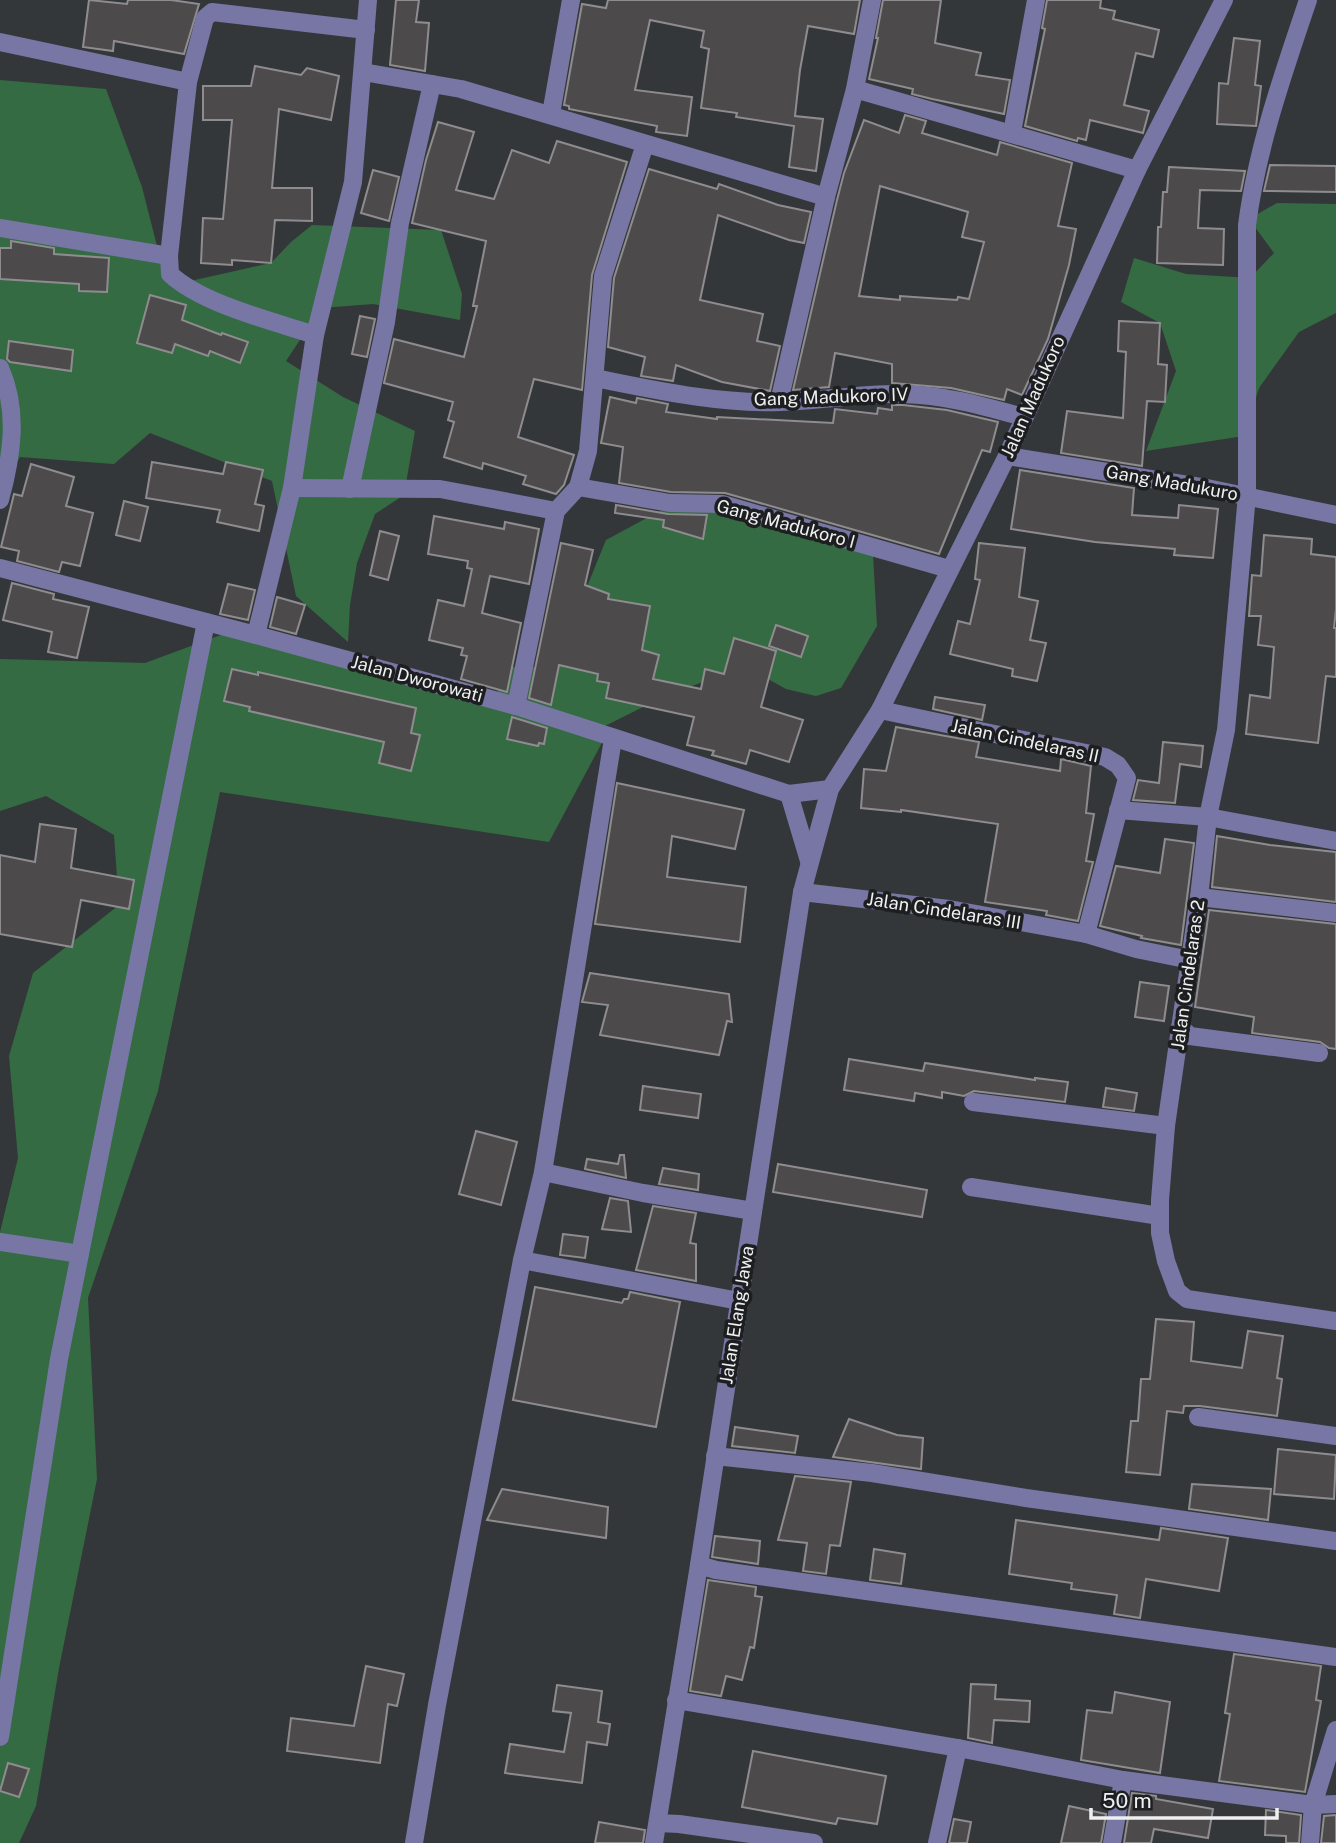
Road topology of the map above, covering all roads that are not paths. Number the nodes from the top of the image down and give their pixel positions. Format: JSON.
{"nodes":[{"id":1,"x":368,"y":0,"type":"edge"},
{"id":2,"x":571,"y":0,"type":"edge"},
{"id":3,"x":872,"y":0,"type":"edge"},
{"id":4,"x":1036,"y":0,"type":"edge"},
{"id":5,"x":1224,"y":0,"type":"edge"},
{"id":6,"x":1308,"y":0,"type":"edge"},
{"id":7,"x":366,"y":30,"type":"junction"},
{"id":8,"x":0,"y":42,"type":"edge"},
{"id":9,"x":363,"y":72,"type":"junction"},
{"id":10,"x":188,"y":82,"type":"junction"},
{"id":11,"x":432,"y":84,"type":"junction"},
{"id":12,"x":855,"y":89,"type":"junction"},
{"id":13,"x":551,"y":114,"type":"junction"},
{"id":14,"x":1012,"y":133,"type":"junction"},
{"id":15,"x":645,"y":144,"type":"junction"},
{"id":16,"x":1137,"y":170,"type":"junction"},
{"id":17,"x":826,"y":197,"type":"junction"},
{"id":18,"x":0,"y":228,"type":"edge"},
{"id":19,"x":169,"y":256,"type":"junction"},
{"id":20,"x":315,"y":335,"type":"junction"},
{"id":21,"x":0,"y":368,"type":"edge"},
{"id":22,"x":595,"y":378,"type":"junction"},
{"id":23,"x":779,"y":402,"type":"junction"},
{"id":24,"x":1023,"y":417,"type":"junction"},
{"id":25,"x":1007,"y":456,"type":"junction"},
{"id":26,"x":578,"y":487,"type":"junction"},
{"id":27,"x":292,"y":488,"type":"junction"},
{"id":28,"x":350,"y":489,"type":"junction"},
{"id":29,"x":1247,"y":495,"type":"junction"},
{"id":30,"x":0,"y":500,"type":"edge"},
{"id":31,"x":556,"y":511,"type":"junction"},
{"id":32,"x":1336,"y":515,"type":"edge"},
{"id":33,"x":0,"y":568,"type":"edge"},
{"id":34,"x":949,"y":569,"type":"junction"},
{"id":35,"x":206,"y":622,"type":"junction"},
{"id":36,"x":256,"y":635,"type":"junction"},
{"id":37,"x":516,"y":706,"type":"junction"},
{"id":38,"x":880,"y":710,"type":"junction"},
{"id":39,"x":613,"y":739,"type":"junction"},
{"id":40,"x":830,"y":789,"type":"junction"},
{"id":41,"x":789,"y":794,"type":"junction"},
{"id":42,"x":1118,"y":810,"type":"junction"},
{"id":43,"x":1208,"y":817,"type":"junction"},
{"id":44,"x":1336,"y":841,"type":"edge"},
{"id":45,"x":809,"y":861,"type":"junction"},
{"id":46,"x":802,"y":892,"type":"junction"},
{"id":47,"x":1199,"y":897,"type":"junction"},
{"id":48,"x":1336,"y":913,"type":"edge"},
{"id":49,"x":1086,"y":934,"type":"junction"},
{"id":50,"x":1190,"y":960,"type":"junction"},
{"id":51,"x":1180,"y":1027,"type":"junction"},
{"id":52,"x":1319,"y":1053,"type":"dead end"},
{"id":53,"x":973,"y":1102,"type":"dead end"},
{"id":54,"x":1166,"y":1126,"type":"junction"},
{"id":55,"x":543,"y":1172,"type":"junction"},
{"id":56,"x":971,"y":1187,"type":"dead end"},
{"id":57,"x":753,"y":1211,"type":"junction"},
{"id":58,"x":1160,"y":1216,"type":"junction"},
{"id":59,"x":0,"y":1242,"type":"edge"},
{"id":60,"x":80,"y":1254,"type":"junction"},
{"id":61,"x":522,"y":1260,"type":"junction"},
{"id":62,"x":739,"y":1301,"type":"junction"},
{"id":63,"x":1336,"y":1321,"type":"edge"},
{"id":64,"x":1198,"y":1417,"type":"dead end"},
{"id":65,"x":1336,"y":1436,"type":"edge"},
{"id":66,"x":715,"y":1456,"type":"junction"},
{"id":67,"x":1336,"y":1541,"type":"edge"},
{"id":68,"x":699,"y":1565,"type":"junction"},
{"id":69,"x":1336,"y":1657,"type":"edge"},
{"id":70,"x":676,"y":1700,"type":"junction"},
{"id":71,"x":1336,"y":1730,"type":"edge"},
{"id":72,"x":0,"y":1737,"type":"edge"},
{"id":73,"x":958,"y":1748,"type":"junction"},
{"id":74,"x":1123,"y":1780,"type":"junction"},
{"id":75,"x":1336,"y":1804,"type":"edge"},
{"id":76,"x":1314,"y":1805,"type":"junction"},
{"id":77,"x":658,"y":1823,"type":"junction"},
{"id":78,"x":414,"y":1843,"type":"edge"},
{"id":79,"x":654,"y":1843,"type":"edge"},
{"id":80,"x":814,"y":1843,"type":"edge"},
{"id":81,"x":937,"y":1843,"type":"edge"},
{"id":82,"x":1112,"y":1843,"type":"edge"},
{"id":83,"x":1310,"y":1843,"type":"edge"}],
"edges":[{"from":1,"to":7,"type":"street"},
{"from":2,"to":13,"type":"street"},
{"from":3,"to":12,"type":"street"},
{"from":4,"to":14,"type":"street"},
{"from":5,"to":16,"type":"street","name":"Jalan Madukoro"},
{"from":6,"to":29,"type":"street","name":"Jalan Cindelaras 2"},
{"from":7,"to":9,"type":"street"},
{"from":7,"to":10,"type":"street"},
{"from":8,"to":10,"type":"street"},
{"from":9,"to":11,"type":"street"},
{"from":9,"to":20,"type":"street"},
{"from":10,"to":19,"type":"street"},
{"from":11,"to":13,"type":"street"},
{"from":11,"to":28,"type":"street"},
{"from":12,"to":14,"type":"street"},
{"from":12,"to":17,"type":"street"},
{"from":13,"to":15,"type":"street"},
{"from":14,"to":16,"type":"street"},
{"from":15,"to":17,"type":"street"},
{"from":15,"to":22,"type":"street"},
{"from":16,"to":24,"type":"street","name":"Jalan Madukoro"},
{"from":17,"to":23,"type":"street"},
{"from":18,"to":19,"type":"street"},
{"from":19,"to":20,"type":"street"},
{"from":20,"to":27,"type":"street"},
{"from":21,"to":30,"type":"street"},
{"from":22,"to":23,"type":"street","name":"Gang Madukoro IV"},
{"from":22,"to":26,"type":"street"},
{"from":23,"to":24,"type":"street","name":"Gang Madukoro IV"},
{"from":24,"to":25,"type":"street","name":"Jalan Madukoro"},
{"from":25,"to":29,"type":"street","name":"Gang Madukuro"},
{"from":25,"to":34,"type":"street","name":"Jalan Madukoro"},
{"from":26,"to":31,"type":"street"},
{"from":26,"to":34,"type":"street","name":"Gang Madukoro I"},
{"from":27,"to":28,"type":"street"},
{"from":27,"to":36,"type":"street"},
{"from":28,"to":31,"type":"street"},
{"from":29,"to":32,"type":"street","name":"Gang Madukuro"},
{"from":29,"to":43,"type":"street","name":"Jalan Cindelaras 2"},
{"from":31,"to":37,"type":"street"},
{"from":33,"to":35,"type":"street","name":"Jalan Dworowati"},
{"from":34,"to":38,"type":"street","name":"Jalan Madukoro"},
{"from":35,"to":36,"type":"street","name":"Jalan Dworowati"},
{"from":35,"to":60,"type":"street"},
{"from":36,"to":37,"type":"street","name":"Jalan Dworowati"},
{"from":37,"to":39,"type":"street","name":"Jalan Dworowati"},
{"from":38,"to":40,"type":"street","name":"Jalan Madukoro"},
{"from":38,"to":42,"type":"street","name":"Jalan Cindelaras II"},
{"from":39,"to":41,"type":"street","name":"Jalan Dworowati"},
{"from":39,"to":55,"type":"street"},
{"from":40,"to":41,"type":"street","name":"Jalan Dworowati"},
{"from":40,"to":45,"type":"street","name":"Jalan Elang Jawa"},
{"from":41,"to":45,"type":"street"},
{"from":42,"to":43,"type":"street"},
{"from":42,"to":49,"type":"street","name":"Jalan Cindelaras II"},
{"from":43,"to":44,"type":"street"},
{"from":43,"to":47,"type":"street","name":"Jalan Cindelaras 2"},
{"from":45,"to":46,"type":"street","name":"Jalan Elang Jawa"},
{"from":46,"to":49,"type":"street","name":"Jalan Cindelaras III"},
{"from":46,"to":57,"type":"street","name":"Jalan Elang Jawa"},
{"from":47,"to":48,"type":"street"},
{"from":47,"to":50,"type":"street","name":"Jalan Cindelaras 2"},
{"from":49,"to":50,"type":"street","name":"Jalan Cindelaras III"},
{"from":50,"to":51,"type":"street","name":"Jalan Cindelaras 2"},
{"from":51,"to":52,"type":"street"},
{"from":51,"to":54,"type":"street","name":"Jalan Cindelaras 2"},
{"from":53,"to":54,"type":"street"},
{"from":54,"to":58,"type":"street","name":"Jalan Cindelaras 2"},
{"from":55,"to":57,"type":"street"},
{"from":55,"to":61,"type":"street"},
{"from":56,"to":58,"type":"street"},
{"from":57,"to":62,"type":"street","name":"Jalan Elang Jawa"},
{"from":58,"to":63,"type":"street","name":"Jalan Cindelaras 2"},
{"from":59,"to":60,"type":"street"},
{"from":60,"to":72,"type":"street"},
{"from":61,"to":62,"type":"street"},
{"from":61,"to":78,"type":"street"},
{"from":62,"to":66,"type":"street","name":"Jalan Elang Jawa"},
{"from":64,"to":65,"type":"street"},
{"from":66,"to":67,"type":"street"},
{"from":66,"to":68,"type":"street","name":"Jalan Elang Jawa"},
{"from":68,"to":69,"type":"street"},
{"from":68,"to":70,"type":"street","name":"Jalan Elang Jawa"},
{"from":70,"to":73,"type":"street"},
{"from":70,"to":77,"type":"street","name":"Jalan Elang Jawa"},
{"from":71,"to":76,"type":"street"},
{"from":73,"to":74,"type":"street"},
{"from":73,"to":81,"type":"street"},
{"from":74,"to":76,"type":"street"},
{"from":74,"to":82,"type":"street"},
{"from":75,"to":76,"type":"street"},
{"from":76,"to":83,"type":"street"},
{"from":77,"to":79,"type":"street","name":"Jalan Elang Jawa"},
{"from":77,"to":80,"type":"street"}]}
